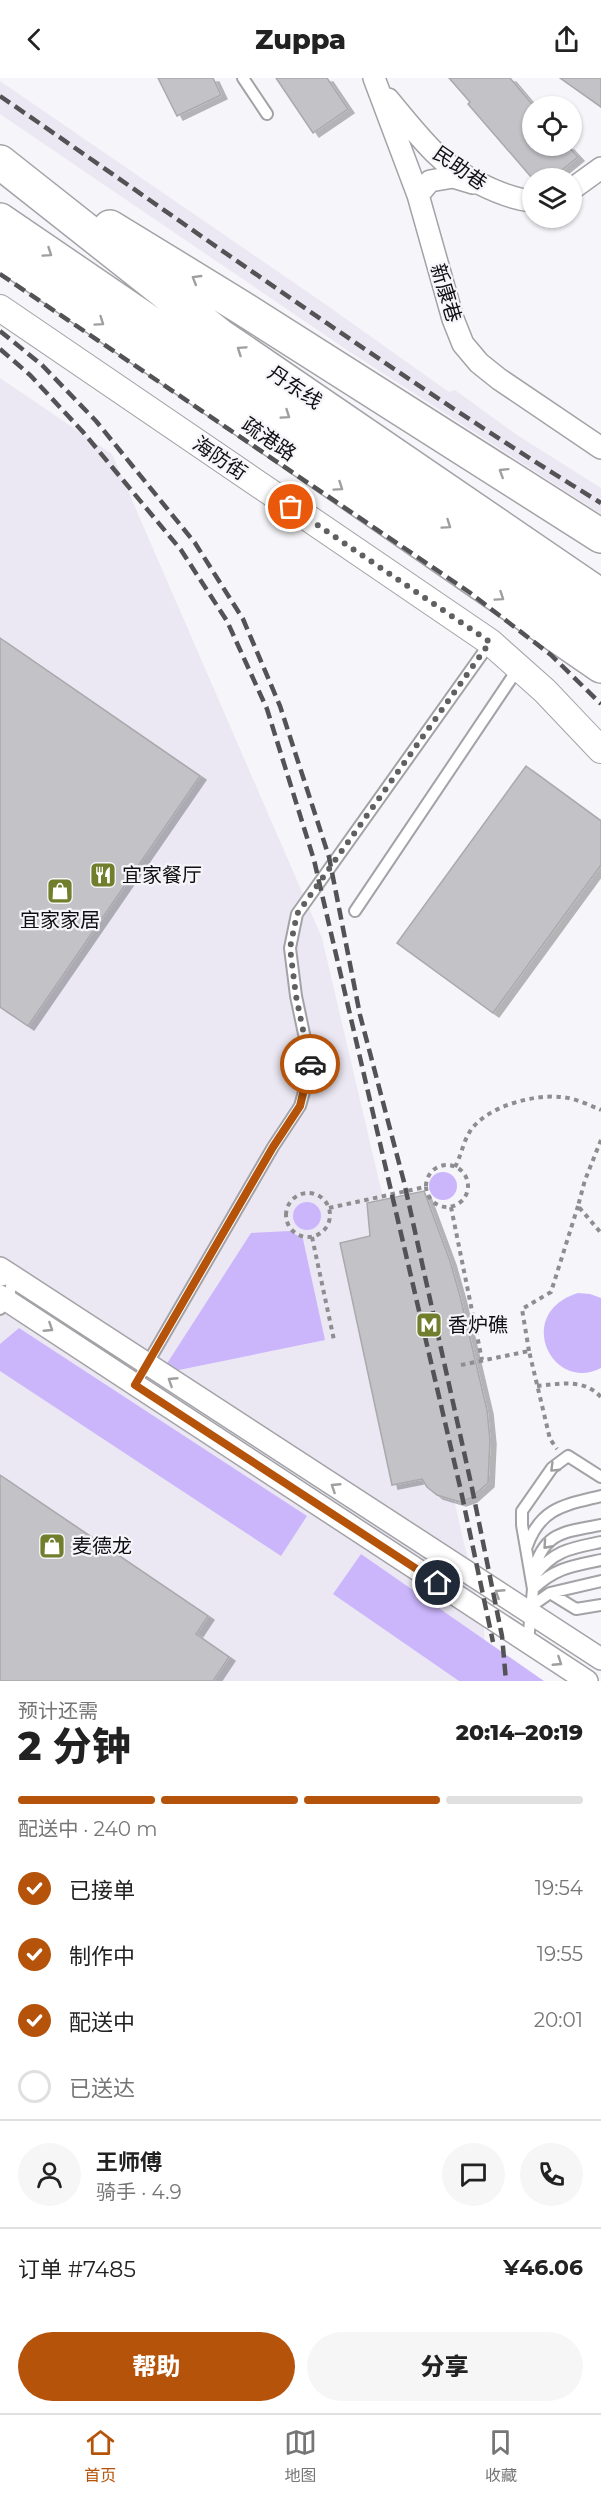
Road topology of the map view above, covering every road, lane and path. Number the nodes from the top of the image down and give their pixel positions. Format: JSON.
{"nodes":[{"id":1,"x":243,"y":78,"type":"edge"},
{"id":2,"x":376,"y":82,"type":"edge"},
{"id":3,"x":267,"y":114,"type":"dead end"},
{"id":4,"x":0,"y":161,"type":"edge"},
{"id":5,"x":601,"y":168,"type":"edge"},
{"id":6,"x":582,"y":182,"type":"edge"},
{"id":7,"x":482,"y":186,"type":"junction"},
{"id":8,"x":418,"y":195,"type":"junction"},
{"id":9,"x":522,"y":200,"type":"edge"},
{"id":10,"x":0,"y":220,"type":"edge"},
{"id":11,"x":0,"y":252,"type":"edge"},
{"id":12,"x":0,"y":308,"type":"edge"},
{"id":13,"x":195,"y":370,"type":"junction"},
{"id":14,"x":601,"y":448,"type":"edge"},
{"id":15,"x":544,"y":515,"type":"junction"},
{"id":16,"x":601,"y":536,"type":"edge"},
{"id":17,"x":601,"y":571,"type":"edge"},
{"id":18,"x":601,"y":596,"type":"edge"},
{"id":19,"x":540,"y":624,"type":"junction"},
{"id":20,"x":601,"y":631,"type":"edge"},
{"id":21,"x":490,"y":642,"type":"junction"},
{"id":22,"x":601,"y":666,"type":"edge"},
{"id":23,"x":520,"y":667,"type":"junction"},
{"id":24,"x":601,"y":681,"type":"edge"},
{"id":25,"x":601,"y":750,"type":"edge"},
{"id":26,"x":355,"y":911,"type":"dead end"},
{"id":27,"x":601,"y":1110,"type":"edge"},
{"id":28,"x":601,"y":1140,"type":"edge"},
{"id":29,"x":455,"y":1167,"type":"junction"},
{"id":30,"x":425,"y":1187,"type":"junction"},
{"id":31,"x":578,"y":1206,"type":"junction"},
{"id":32,"x":451,"y":1207,"type":"junction"},
{"id":33,"x":329,"y":1208,"type":"junction"},
{"id":34,"x":601,"y":1233,"type":"edge"},
{"id":35,"x":312,"y":1237,"type":"junction"},
{"id":36,"x":4,"y":1276,"type":"edge"},
{"id":37,"x":3,"y":1302,"type":"edge"},
{"id":38,"x":334,"y":1340,"type":"dead end"},
{"id":39,"x":529,"y":1351,"type":"junction"},
{"id":40,"x":483,"y":1360,"type":"junction"},
{"id":41,"x":146,"y":1365,"type":"junction"},
{"id":42,"x":461,"y":1365,"type":"dead end"},
{"id":43,"x":135,"y":1385,"type":"junction"},
{"id":44,"x":537,"y":1386,"type":"junction"},
{"id":45,"x":601,"y":1397,"type":"edge"},
{"id":46,"x":568,"y":1456,"type":"junction"},
{"id":47,"x":601,"y":1477,"type":"edge"},
{"id":48,"x":601,"y":1496,"type":"edge"},
{"id":49,"x":601,"y":1525,"type":"edge"},
{"id":50,"x":601,"y":1542,"type":"edge"},
{"id":51,"x":527,"y":1546,"type":"junction"},
{"id":52,"x":601,"y":1560,"type":"edge"},
{"id":53,"x":601,"y":1581,"type":"edge"},
{"id":54,"x":533,"y":1585,"type":"junction"},
{"id":55,"x":550,"y":1593,"type":"junction"},
{"id":56,"x":601,"y":1605,"type":"edge"},
{"id":57,"x":532,"y":1610,"type":"junction"},
{"id":58,"x":528,"y":1642,"type":"junction"},
{"id":59,"x":601,"y":1659,"type":"edge"},
{"id":60,"x":587,"y":1681,"type":"edge"}],
"edges":[{"from":1,"to":3,"type":"lane"},
{"from":2,"to":7,"type":"street","name":"民助巷"},
{"from":2,"to":8,"type":"street","name":"新康巷"},
{"from":15,"to":4,"type":"highway","one_way":true},
{"from":18,"to":4,"type":"highway","name":"丹东线","one_way":true},
{"from":5,"to":6,"type":"street"},
{"from":7,"to":8,"type":"street"},
{"from":7,"to":9,"type":"street","name":"民助巷"},
{"from":8,"to":14,"type":"street","name":"新康巷"},
{"from":10,"to":13,"type":"highway","name":"疏港路","one_way":true},
{"from":11,"to":13,"type":"highway","name":"疏港路","one_way":true},
{"from":12,"to":21,"type":"street","name":"海防街"},
{"from":13,"to":19,"type":"highway","name":"疏港路","one_way":true},
{"from":13,"to":20,"type":"highway","one_way":true},
{"from":15,"to":16,"type":"highway"},
{"from":15,"to":17,"type":"highway"},
{"from":19,"to":22,"type":"highway"},
{"from":19,"to":24,"type":"highway"},
{"from":21,"to":23,"type":"street","name":"海防街"},
{"from":21,"to":41,"type":"lane"},
{"from":23,"to":25,"type":"street","name":"海防街"},
{"from":23,"to":26,"type":"lane"},
{"from":27,"to":29,"type":"path"},
{"from":28,"to":31,"type":"path"},
{"from":29,"to":30,"type":"path"},
{"from":29,"to":32,"type":"path"},
{"from":30,"to":32,"type":"path"},
{"from":30,"to":33,"type":"path"},
{"from":31,"to":34,"type":"path"},
{"from":31,"to":39,"type":"path"},
{"from":32,"to":40,"type":"path"},
{"from":33,"to":35,"type":"path"},
{"from":33,"to":35,"type":"path"},
{"from":35,"to":38,"type":"path"},
{"from":36,"to":37,"type":"lane"},
{"from":36,"to":41,"type":"street"},
{"from":37,"to":43,"type":"street","one_way":true},
{"from":39,"to":40,"type":"path"},
{"from":39,"to":44,"type":"path"},
{"from":40,"to":42,"type":"path"},
{"from":41,"to":43,"type":"lane"},
{"from":57,"to":41,"type":"street","one_way":true},
{"from":43,"to":58,"type":"street"},
{"from":44,"to":45,"type":"path"},
{"from":44,"to":46,"type":"path"},
{"from":46,"to":47,"type":"lane"},
{"from":46,"to":51,"type":"lane","one_way":true},
{"from":48,"to":51,"type":"lane"},
{"from":49,"to":54,"type":"lane","one_way":true},
{"from":50,"to":54,"type":"lane"},
{"from":51,"to":54,"type":"lane"},
{"from":52,"to":54,"type":"lane"},
{"from":53,"to":55,"type":"lane"},
{"from":54,"to":57,"type":"lane"},
{"from":55,"to":56,"type":"lane"},
{"from":55,"to":57,"type":"lane"},
{"from":57,"to":58,"type":"lane"},
{"from":57,"to":59,"type":"street"},
{"from":58,"to":60,"type":"street","one_way":true}]}
